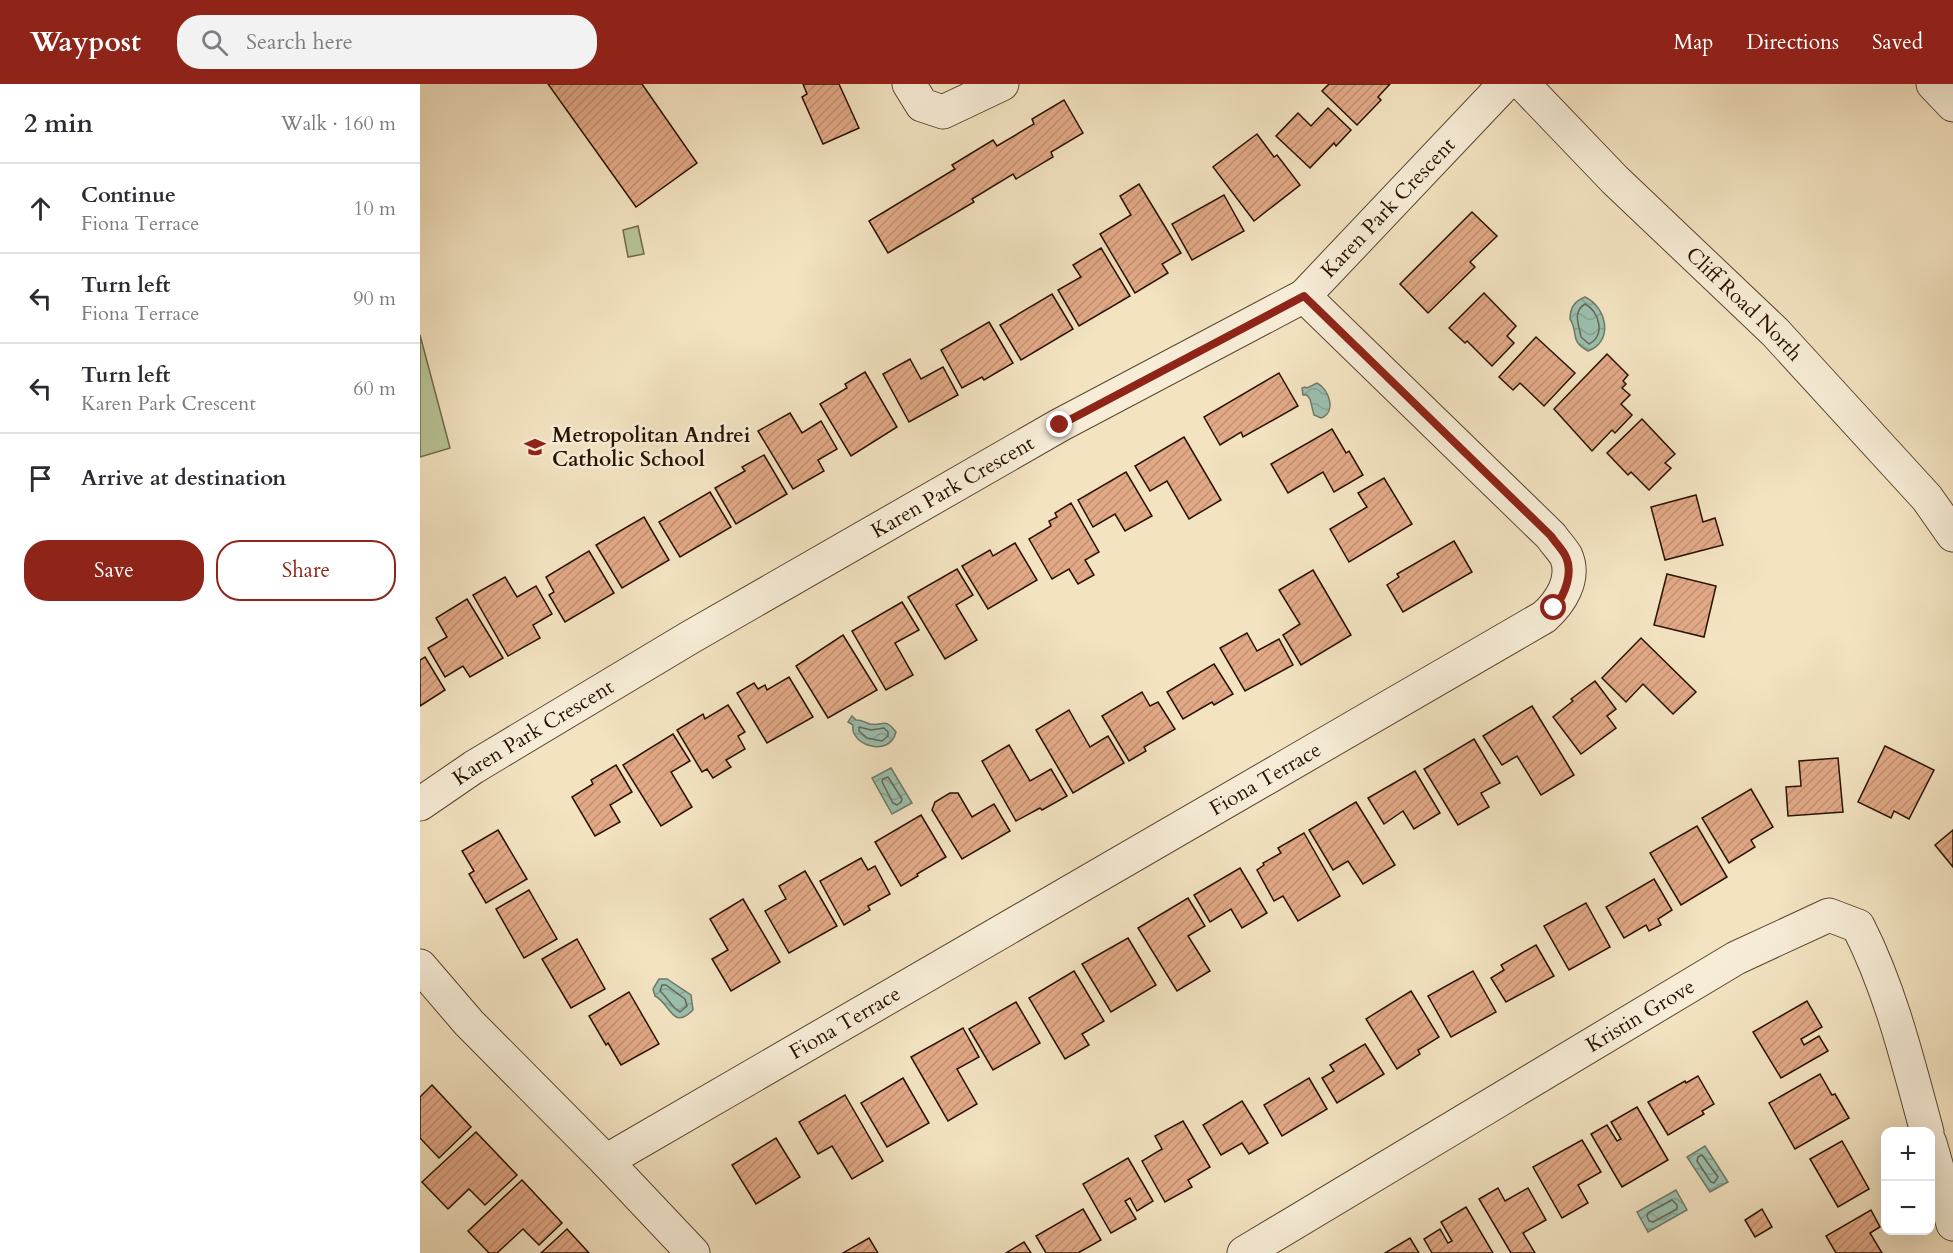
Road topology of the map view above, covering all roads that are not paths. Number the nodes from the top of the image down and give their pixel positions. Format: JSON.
{"nodes":[{"id":1,"x":909,"y":84,"type":"edge"},
{"id":2,"x":1002,"y":84,"type":"edge"},
{"id":3,"x":1505,"y":84,"type":"edge"},
{"id":4,"x":1523,"y":84,"type":"edge"},
{"id":5,"x":1933,"y":84,"type":"edge"},
{"id":6,"x":1953,"y":105,"type":"edge"},
{"id":7,"x":1304,"y":296,"type":"junction"},
{"id":8,"x":1953,"y":535,"type":"edge"},
{"id":9,"x":420,"y":804,"type":"edge"},
{"id":10,"x":420,"y":966,"type":"edge"},
{"id":11,"x":1926,"y":1127,"type":"edge"},
{"id":12,"x":606,"y":1161,"type":"junction"},
{"id":13,"x":1935,"y":1161,"type":"edge"},
{"id":14,"x":1953,"y":1224,"type":"edge"},
{"id":15,"x":693,"y":1253,"type":"edge"},
{"id":16,"x":1244,"y":1253,"type":"edge"}],
"edges":[{"from":1,"to":2,"type":"street"},
{"from":3,"to":7,"type":"street","name":"Karen Park Crescent"},
{"from":4,"to":8,"type":"street","name":"Cliff Road North"},
{"from":5,"to":6,"type":"street"},
{"from":7,"to":9,"type":"street","name":"Karen Park Crescent"},
{"from":7,"to":12,"type":"street","name":"Fiona Terrace"},
{"from":10,"to":12,"type":"street"},
{"from":11,"to":16,"type":"street","name":"Kristin Grove"},
{"from":12,"to":15,"type":"street"},
{"from":13,"to":14,"type":"street"}]}
